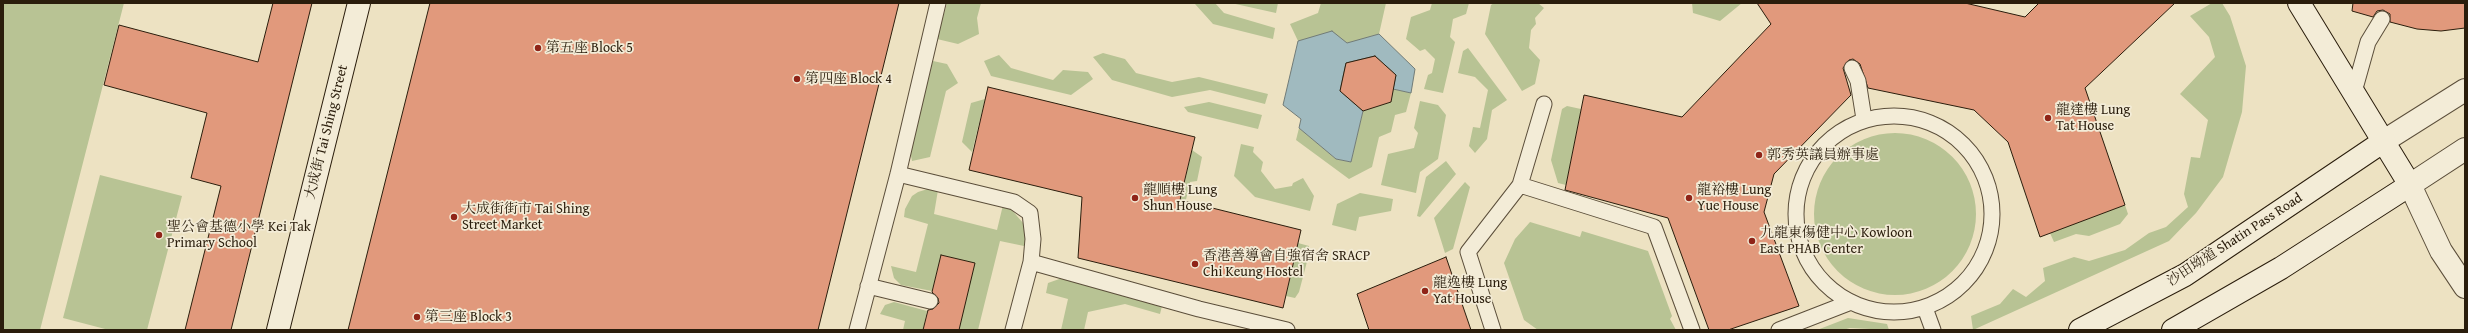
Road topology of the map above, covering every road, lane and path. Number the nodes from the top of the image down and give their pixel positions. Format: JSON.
{"nodes":[{"id":1,"x":359,"y":3,"type":"edge"},
{"id":2,"x":938,"y":3,"type":"edge"},
{"id":3,"x":2299,"y":3,"type":"edge"},
{"id":4,"x":2382,"y":19,"type":"dead end"},
{"id":5,"x":1852,"y":68,"type":"dead end"},
{"id":6,"x":2465,"y":90,"type":"edge"},
{"id":7,"x":2354,"y":92,"type":"junction"},
{"id":8,"x":1544,"y":104,"type":"dead end"},
{"id":9,"x":1864,"y":119,"type":"junction"},
{"id":10,"x":2384,"y":141,"type":"junction"},
{"id":11,"x":2465,"y":149,"type":"edge"},
{"id":12,"x":898,"y":174,"type":"junction"},
{"id":13,"x":1520,"y":185,"type":"junction"},
{"id":14,"x":2410,"y":185,"type":"junction"},
{"id":15,"x":1031,"y":262,"type":"junction"},
{"id":16,"x":868,"y":286,"type":"junction"},
{"id":17,"x":2465,"y":287,"type":"edge"},
{"id":18,"x":930,"y":301,"type":"dead end"},
{"id":19,"x":1851,"y":302,"type":"junction"},
{"id":20,"x":1925,"y":308,"type":"junction"},
{"id":21,"x":278,"y":330,"type":"edge"},
{"id":22,"x":857,"y":330,"type":"edge"},
{"id":23,"x":1013,"y":330,"type":"edge"},
{"id":24,"x":1287,"y":330,"type":"edge"},
{"id":25,"x":1493,"y":330,"type":"edge"},
{"id":26,"x":1692,"y":330,"type":"edge"},
{"id":27,"x":1779,"y":330,"type":"edge"},
{"id":28,"x":1933,"y":330,"type":"edge"},
{"id":29,"x":2080,"y":330,"type":"edge"},
{"id":30,"x":2173,"y":330,"type":"edge"}],
"edges":[{"from":1,"to":21,"type":"main road","name":"大成街 Tai Shing Street"},
{"from":2,"to":12,"type":"lane"},
{"from":3,"to":7,"type":"main road"},
{"from":4,"to":7,"type":"lane"},
{"from":5,"to":9,"type":"lane"},
{"from":6,"to":10,"type":"main road","name":"沙田坳道 Shatin Pass Road"},
{"from":7,"to":10,"type":"main road"},
{"from":8,"to":13,"type":"lane"},
{"from":9,"to":19,"type":"lane"},
{"from":9,"to":20,"type":"lane"},
{"from":10,"to":14,"type":"main road"},
{"from":10,"to":29,"type":"main road","name":"沙田坳道 Shatin Pass Road"},
{"from":11,"to":14,"type":"main road"},
{"from":12,"to":15,"type":"lane"},
{"from":12,"to":16,"type":"lane"},
{"from":13,"to":25,"type":"lane"},
{"from":13,"to":26,"type":"lane"},
{"from":14,"to":17,"type":"main road"},
{"from":14,"to":30,"type":"main road"},
{"from":15,"to":23,"type":"lane"},
{"from":15,"to":24,"type":"lane"},
{"from":16,"to":18,"type":"lane"},
{"from":16,"to":22,"type":"lane"},
{"from":19,"to":20,"type":"lane"},
{"from":19,"to":27,"type":"lane"},
{"from":20,"to":28,"type":"lane"}]}
